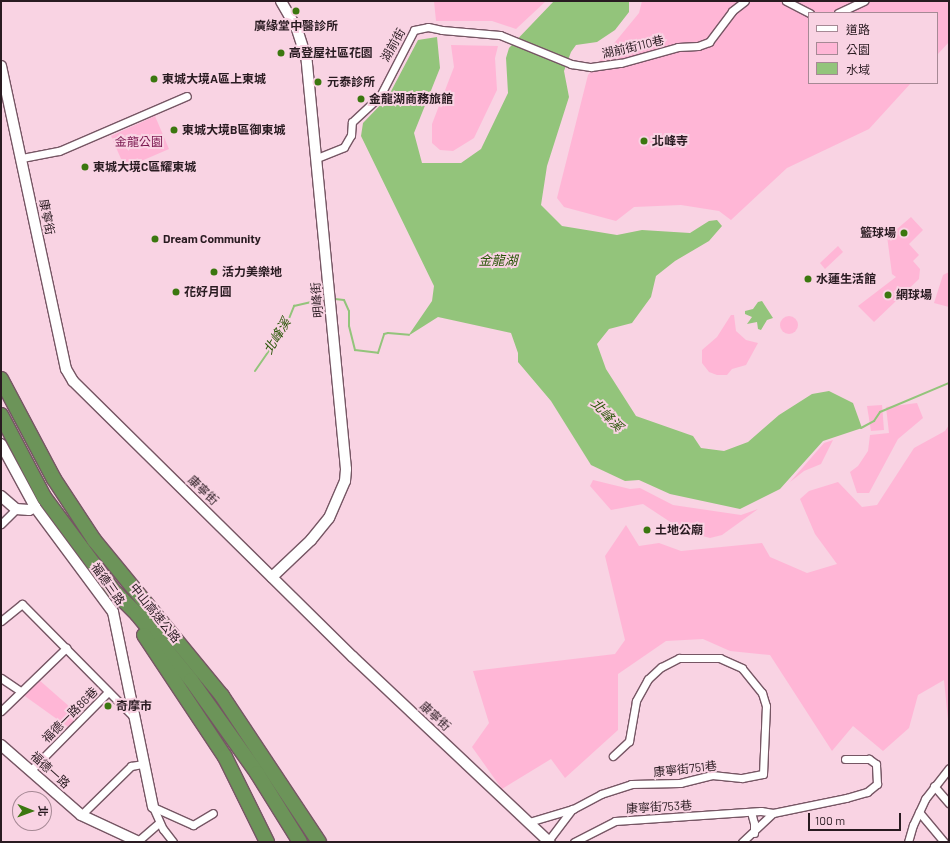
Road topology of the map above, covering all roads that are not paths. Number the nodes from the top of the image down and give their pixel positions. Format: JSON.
{"nodes":[{"id":1,"x":282,"y":1,"type":"edge"},
{"id":2,"x":745,"y":1,"type":"edge"},
{"id":3,"x":786,"y":1,"type":"edge"},
{"id":4,"x":864,"y":1,"type":"edge"},
{"id":5,"x":808,"y":12,"type":"edge"},
{"id":6,"x":840,"y":12,"type":"edge"},
{"id":7,"x":511,"y":40,"type":"joint"},
{"id":8,"x":1,"y":66,"type":"edge"},
{"id":9,"x":187,"y":96,"type":"dead end"},
{"id":10,"x":22,"y":158,"type":"junction"},
{"id":11,"x":317,"y":158,"type":"junction"},
{"id":12,"x":1,"y":379,"type":"edge"},
{"id":13,"x":1,"y":415,"type":"edge"},
{"id":14,"x":1,"y":444,"type":"edge"},
{"id":15,"x":1,"y":496,"type":"edge"},
{"id":16,"x":35,"y":507,"type":"junction"},
{"id":17,"x":16,"y":509,"type":"junction"},
{"id":18,"x":1,"y":524,"type":"edge"},
{"id":19,"x":272,"y":576,"type":"junction"},
{"id":20,"x":113,"y":590,"type":"junction"},
{"id":21,"x":1,"y":621,"type":"edge"},
{"id":22,"x":66,"y":648,"type":"junction"},
{"id":23,"x":1,"y":678,"type":"edge"},
{"id":24,"x":20,"y":692,"type":"junction"},
{"id":25,"x":108,"y":692,"type":"junction"},
{"id":26,"x":1,"y":711,"type":"edge"},
{"id":27,"x":135,"y":718,"type":"junction"},
{"id":28,"x":1,"y":745,"type":"edge"},
{"id":29,"x":613,"y":756,"type":"dead end"},
{"id":30,"x":845,"y":760,"type":"dead end"},
{"id":31,"x":142,"y":764,"type":"junction"},
{"id":32,"x":949,"y":768,"type":"edge"},
{"id":33,"x":31,"y":770,"type":"junction"},
{"id":34,"x":934,"y":786,"type":"junction"},
{"id":35,"x":949,"y":803,"type":"edge"},
{"id":36,"x":153,"y":807,"type":"junction"},
{"id":37,"x":573,"y":809,"type":"junction"},
{"id":38,"x":751,"y":812,"type":"junction"},
{"id":39,"x":773,"y":812,"type":"junction"},
{"id":40,"x":919,"y":812,"type":"junction"},
{"id":41,"x":213,"y":813,"type":"dead end"},
{"id":42,"x":81,"y":815,"type":"junction"},
{"id":43,"x":530,"y":822,"type":"junction"},
{"id":44,"x":159,"y":823,"type":"junction"},
{"id":45,"x":754,"y":833,"type":"junction"},
{"id":46,"x":549,"y":841,"type":"edge"},
{"id":47,"x":138,"y":842,"type":"edge"},
{"id":48,"x":173,"y":842,"type":"edge"},
{"id":49,"x":267,"y":842,"type":"edge"},
{"id":50,"x":300,"y":842,"type":"edge"},
{"id":51,"x":319,"y":842,"type":"edge"},
{"id":52,"x":574,"y":842,"type":"edge"},
{"id":53,"x":742,"y":842,"type":"edge"},
{"id":54,"x":908,"y":842,"type":"edge"},
{"id":55,"x":944,"y":842,"type":"edge"}],
"edges":[{"from":1,"to":11,"type":"street","name":"明峰街"},
{"from":2,"to":7,"type":"street","name":"湖前街110巷"},
{"from":3,"to":5,"type":"street"},
{"from":4,"to":6,"type":"street"},
{"from":7,"to":11,"type":"street","name":"湖前街"},
{"from":8,"to":10,"type":"street","name":"康寧街"},
{"from":9,"to":10,"type":"street"},
{"from":10,"to":19,"type":"street","name":"康寧街"},
{"from":11,"to":19,"type":"street","name":"明峰街"},
{"from":12,"to":51,"type":"highway","name":"中山高速公路"},
{"from":13,"to":20,"type":"highway","name":"中山高速公路"},
{"from":14,"to":16,"type":"street","name":"福德三路"},
{"from":15,"to":17,"type":"street"},
{"from":16,"to":17,"type":"street"},
{"from":16,"to":27,"type":"street","name":"福德三路"},
{"from":17,"to":18,"type":"street"},
{"from":19,"to":43,"type":"street","name":"康寧街"},
{"from":20,"to":49,"type":"highway"},
{"from":20,"to":50,"type":"highway","name":"中山高速公路"},
{"from":21,"to":22,"type":"street","name":"福德一路86巷"},
{"from":22,"to":24,"type":"street"},
{"from":22,"to":25,"type":"street","name":"福德一路86巷"},
{"from":23,"to":24,"type":"street"},
{"from":24,"to":26,"type":"street"},
{"from":25,"to":27,"type":"street","name":"福德一路86巷"},
{"from":25,"to":33,"type":"street","name":"福德一路86巷"},
{"from":27,"to":31,"type":"street","name":"福德三路"},
{"from":28,"to":33,"type":"street","name":"福德一路"},
{"from":29,"to":37,"type":"street","name":"康寧街751巷"},
{"from":30,"to":39,"type":"street"},
{"from":31,"to":36,"type":"street","name":"福德三路"},
{"from":31,"to":42,"type":"street"},
{"from":32,"to":34,"type":"street"},
{"from":33,"to":42,"type":"street","name":"福德一路"},
{"from":34,"to":35,"type":"street"},
{"from":34,"to":40,"type":"street"},
{"from":36,"to":41,"type":"street"},
{"from":36,"to":44,"type":"street"},
{"from":37,"to":43,"type":"street","name":"康寧街751巷"},
{"from":37,"to":46,"type":"street","name":"康寧街751巷"},
{"from":38,"to":39,"type":"street","name":"康寧街753巷"},
{"from":38,"to":45,"type":"street"},
{"from":38,"to":52,"type":"street","name":"康寧街753巷"},
{"from":39,"to":45,"type":"street"},
{"from":40,"to":54,"type":"street"},
{"from":40,"to":55,"type":"street"},
{"from":42,"to":47,"type":"street","name":"福德一路"},
{"from":43,"to":46,"type":"street","name":"康寧街"},
{"from":44,"to":47,"type":"street","name":"福德一路"},
{"from":44,"to":48,"type":"street"},
{"from":45,"to":53,"type":"street"}]}
